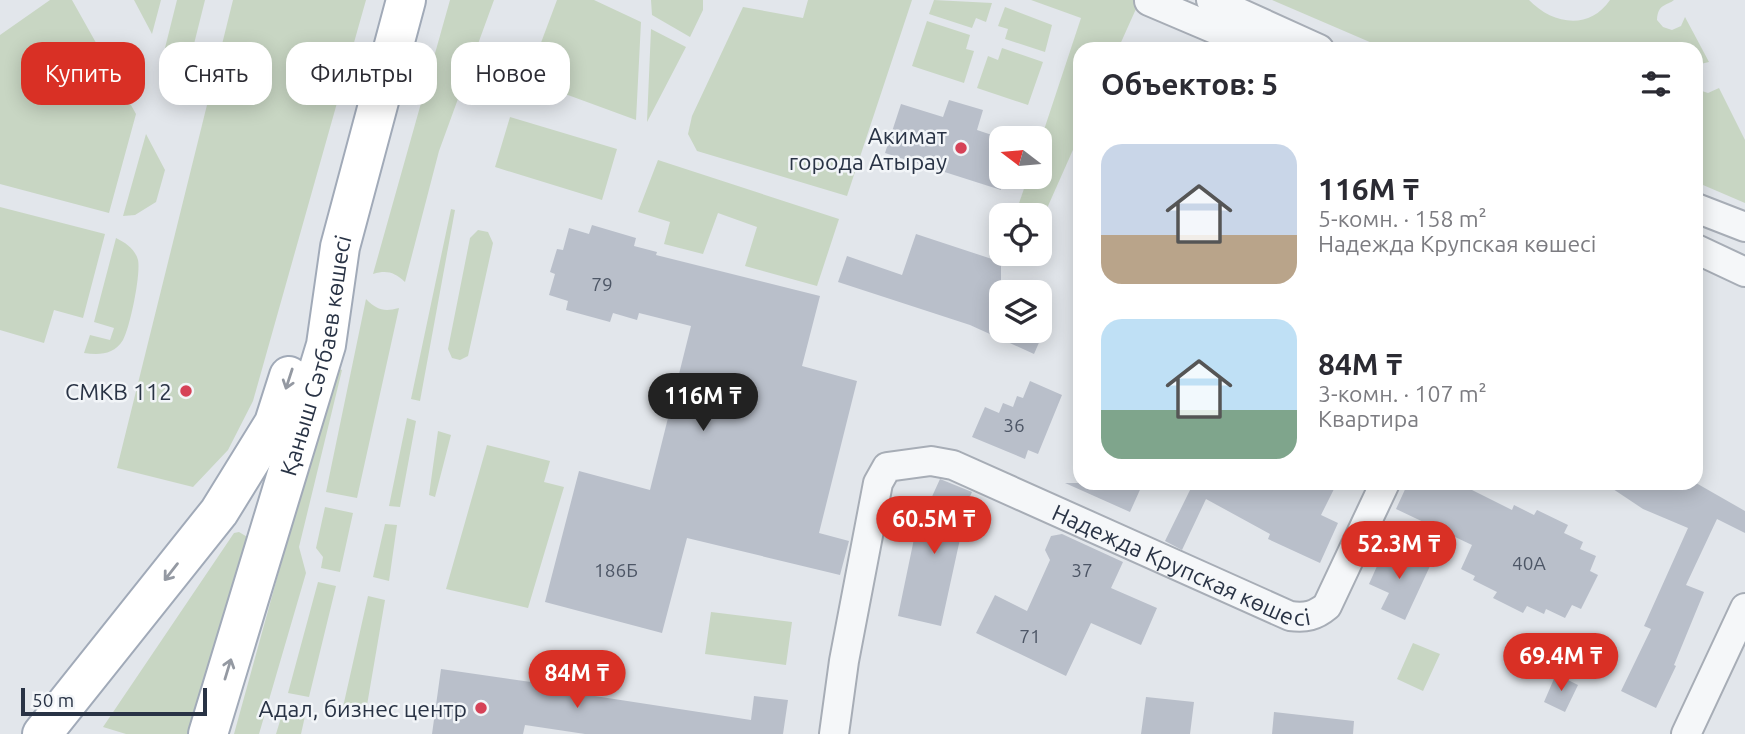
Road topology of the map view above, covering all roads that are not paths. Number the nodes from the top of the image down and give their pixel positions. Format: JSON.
{"nodes":[{"id":1,"x":406,"y":0,"type":"edge"},
{"id":2,"x":1212,"y":0,"type":"edge"},
{"id":3,"x":1149,"y":1,"type":"edge"},
{"id":4,"x":1246,"y":42,"type":"edge"},
{"id":5,"x":1304,"y":42,"type":"edge"},
{"id":6,"x":1703,"y":211,"type":"edge"},
{"id":7,"x":1745,"y":227,"type":"edge"},
{"id":8,"x":340,"y":247,"type":"junction"},
{"id":9,"x":1703,"y":252,"type":"edge"},
{"id":10,"x":1745,"y":272,"type":"edge"},
{"id":11,"x":1382,"y":490,"type":"edge"},
{"id":12,"x":1745,"y":608,"type":"edge"},
{"id":13,"x":42,"y":734,"type":"edge"},
{"id":14,"x":208,"y":734,"type":"edge"},
{"id":15,"x":834,"y":734,"type":"edge"},
{"id":16,"x":1686,"y":734,"type":"edge"}],
"edges":[{"from":1,"to":8,"type":"main road"},
{"from":2,"to":5,"type":"street"},
{"from":3,"to":4,"type":"street"},
{"from":6,"to":7,"type":"street"},
{"from":8,"to":13,"type":"main road","name":"Қаныш Сәтбаев көшесі","one_way":true},
{"from":14,"to":8,"type":"main road","name":"Қаныш Сәтбаев көшесі","one_way":true},
{"from":9,"to":10,"type":"street"},
{"from":11,"to":15,"type":"street","name":"Надежда Крупская көшесі"},
{"from":12,"to":16,"type":"street"}]}
